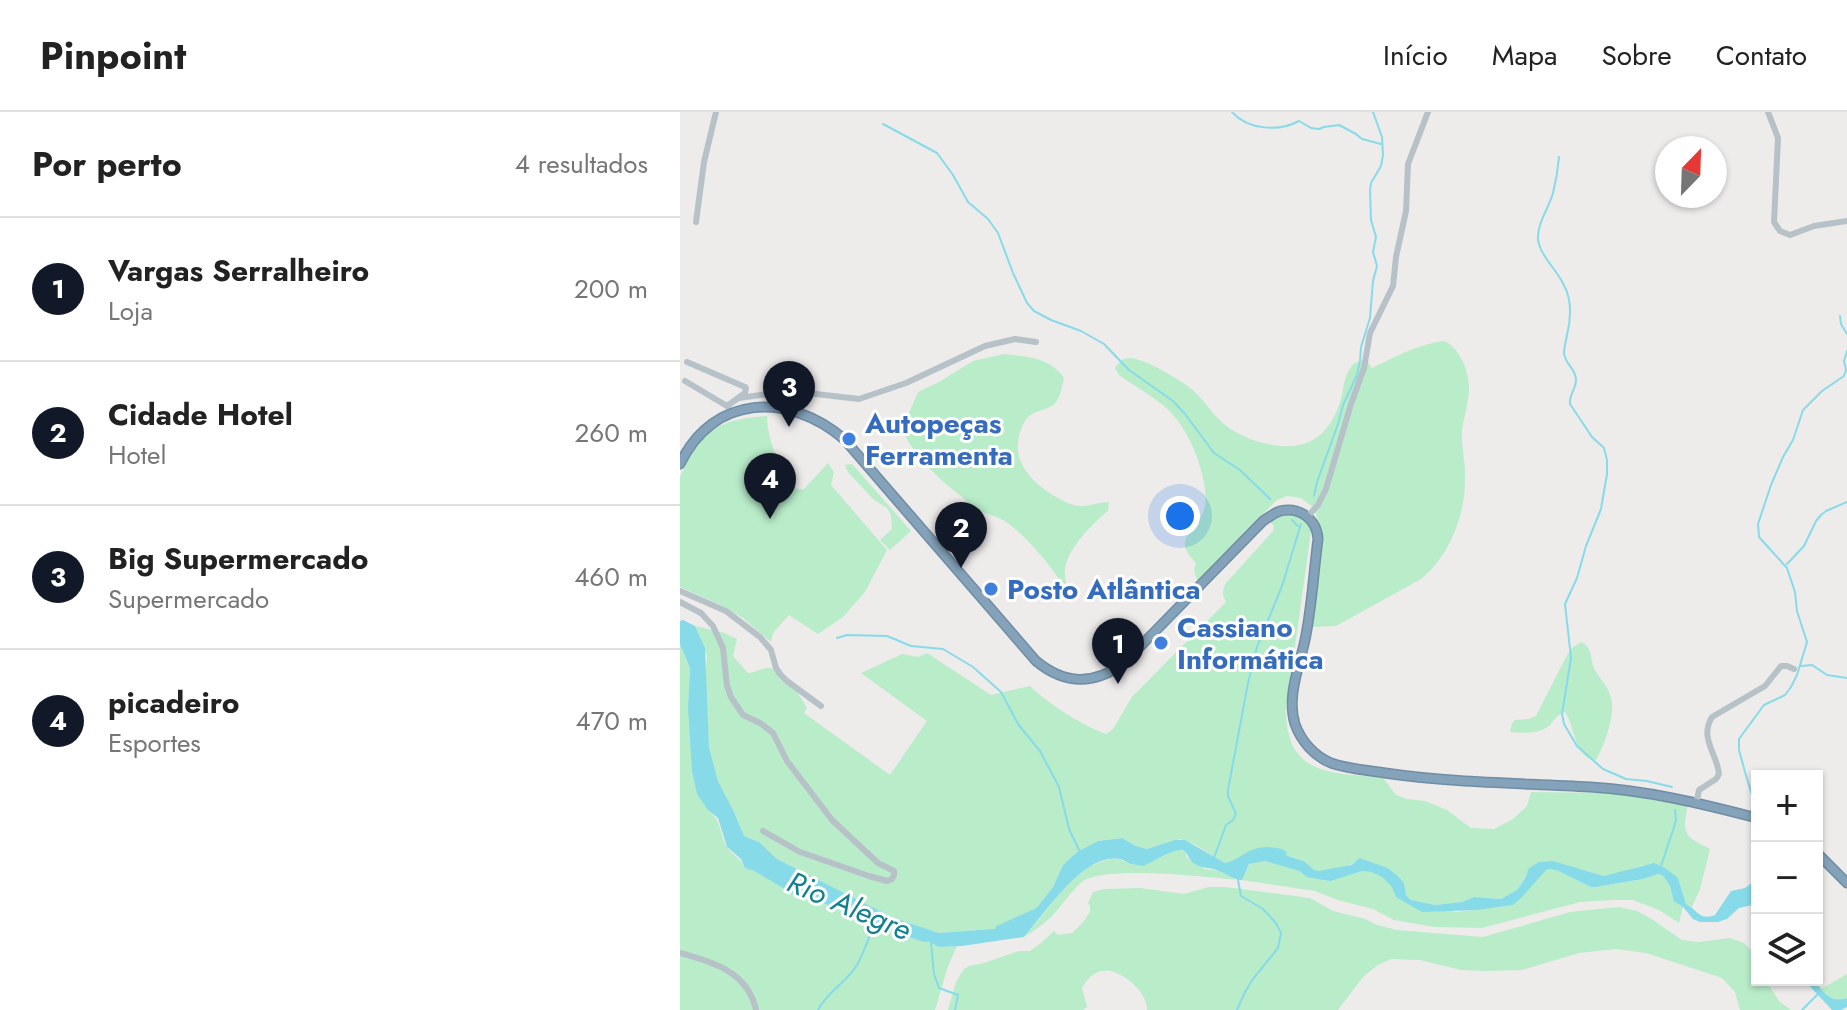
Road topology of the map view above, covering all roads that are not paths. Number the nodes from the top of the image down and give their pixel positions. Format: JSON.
{"nodes":[{"id":1,"x":716,"y":112,"type":"edge"},
{"id":2,"x":1428,"y":112,"type":"edge"},
{"id":3,"x":1768,"y":112,"type":"edge"},
{"id":4,"x":1847,"y":221,"type":"edge"},
{"id":5,"x":696,"y":222,"type":"dead end"},
{"id":6,"x":1036,"y":342,"type":"dead end"},
{"id":7,"x":687,"y":362,"type":"dead end"},
{"id":8,"x":685,"y":381,"type":"dead end"},
{"id":9,"x":739,"y":398,"type":"junction"},
{"id":10,"x":730,"y":408,"type":"junction"},
{"id":11,"x":680,"y":464,"type":"edge"},
{"id":12,"x":1308,"y":516,"type":"junction"},
{"id":13,"x":680,"y":591,"type":"edge"},
{"id":14,"x":680,"y":602,"type":"edge"},
{"id":15,"x":1794,"y":669,"type":"dead end"},
{"id":16,"x":821,"y":706,"type":"dead end"},
{"id":17,"x":1696,"y":804,"type":"junction"},
{"id":18,"x":1751,"y":817,"type":"edge"},
{"id":19,"x":763,"y":831,"type":"dead end"},
{"id":20,"x":1823,"y":859,"type":"edge"},
{"id":21,"x":1847,"y":883,"type":"edge"},
{"id":22,"x":680,"y":953,"type":"edge"},
{"id":23,"x":756,"y":1010,"type":"edge"}],
"edges":[{"from":1,"to":5,"type":"street"},
{"from":2,"to":12,"type":"street"},
{"from":3,"to":4,"type":"street"},
{"from":6,"to":9,"type":"street"},
{"from":7,"to":9,"type":"street"},
{"from":8,"to":10,"type":"street"},
{"from":9,"to":10,"type":"street"},
{"from":10,"to":11,"type":"highway"},
{"from":10,"to":12,"type":"highway"},
{"from":12,"to":17,"type":"highway"},
{"from":13,"to":16,"type":"street"},
{"from":14,"to":19,"type":"street"},
{"from":15,"to":17,"type":"street"},
{"from":17,"to":18,"type":"highway"},
{"from":20,"to":21,"type":"highway"},
{"from":22,"to":23,"type":"street"}]}
